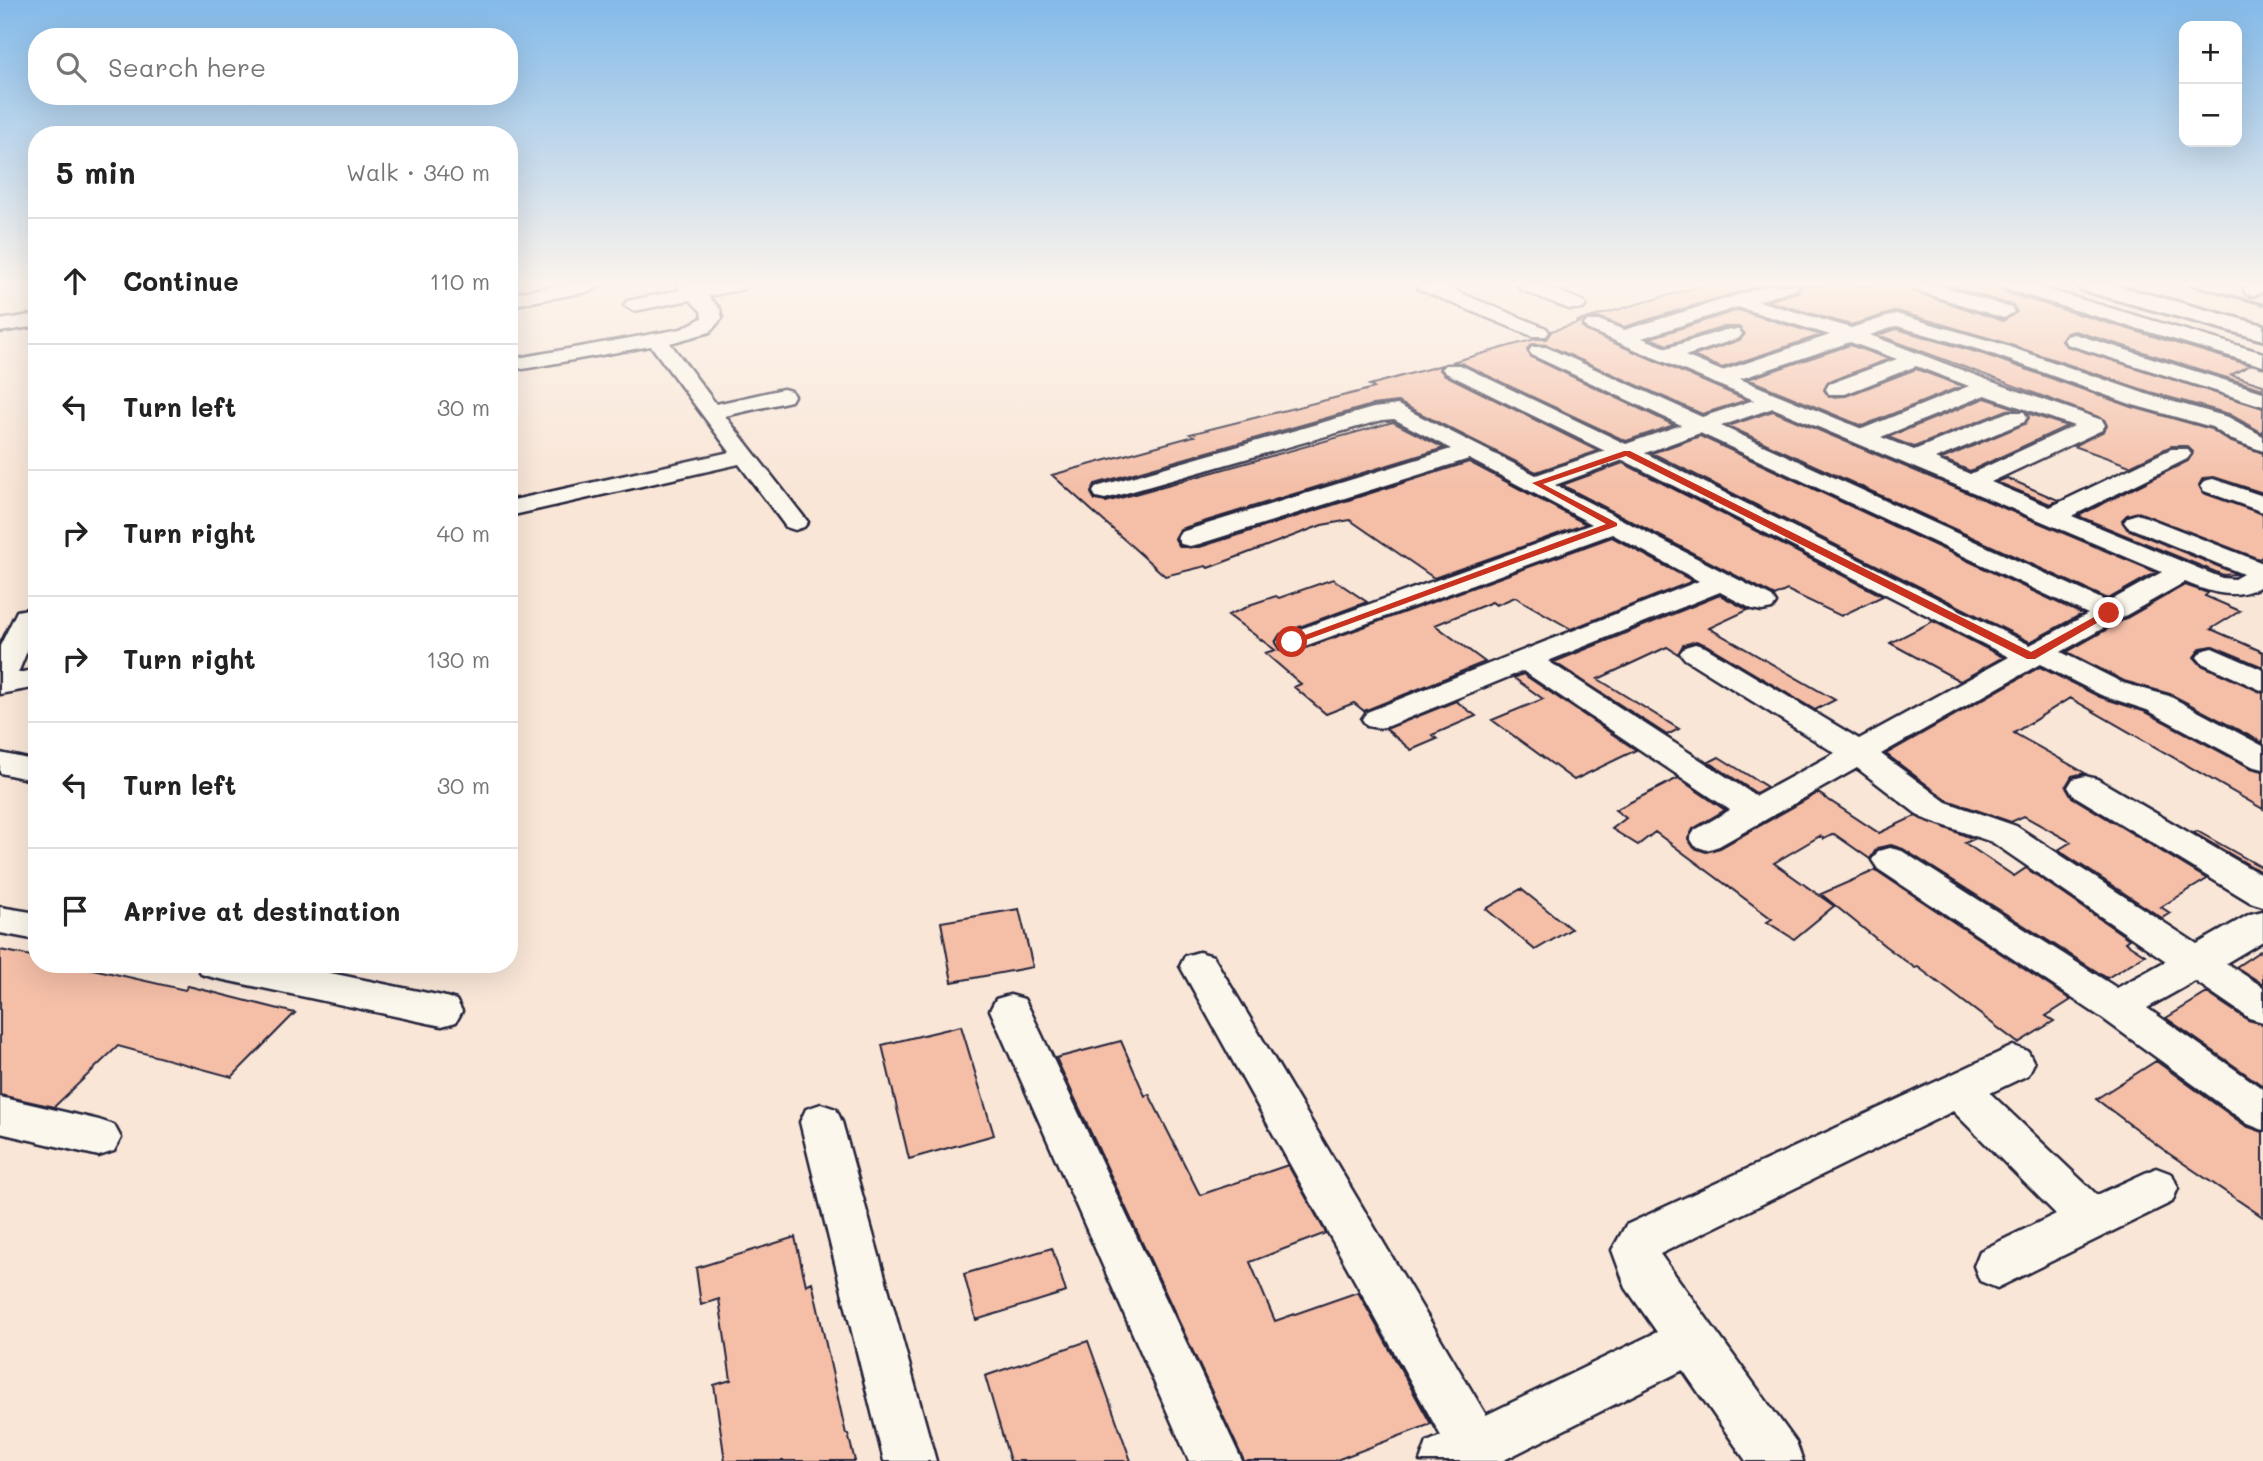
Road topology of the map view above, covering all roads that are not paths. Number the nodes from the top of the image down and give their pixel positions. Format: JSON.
{"nodes":[{"id":1,"x":579,"y":353,"type":"edge"},
{"id":2,"x":666,"y":353,"type":"edge"},
{"id":3,"x":1561,"y":353,"type":"edge"},
{"id":4,"x":1662,"y":353,"type":"edge"},
{"id":5,"x":1671,"y":353,"type":"edge"},
{"id":6,"x":1726,"y":353,"type":"edge"},
{"id":7,"x":1795,"y":353,"type":"edge"},
{"id":8,"x":1901,"y":353,"type":"edge"},
{"id":9,"x":2012,"y":353,"type":"edge"},
{"id":10,"x":2117,"y":353,"type":"edge"},
{"id":11,"x":2221,"y":353,"type":"edge"},
{"id":12,"x":2241,"y":353,"type":"edge"},
{"id":13,"x":1666,"y":355,"type":"junction"},
{"id":14,"x":1917,"y":359,"type":"junction"},
{"id":15,"x":2263,"y":360,"type":"edge"},
{"id":16,"x":523,"y":363,"type":"dead end"},
{"id":17,"x":1756,"y":366,"type":"junction"},
{"id":18,"x":1453,"y":369,"type":"dead end"},
{"id":19,"x":2186,"y":374,"type":"junction"},
{"id":20,"x":1721,"y":378,"type":"junction"},
{"id":21,"x":1987,"y":387,"type":"junction"},
{"id":22,"x":1837,"y":388,"type":"dead end"},
{"id":23,"x":783,"y":396,"type":"dead end"},
{"id":24,"x":2263,"y":399,"type":"edge"},
{"id":25,"x":1774,"y":400,"type":"junction"},
{"id":26,"x":2141,"y":400,"type":"junction"},
{"id":27,"x":2263,"y":405,"type":"edge"},
{"id":28,"x":711,"y":412,"type":"junction"},
{"id":29,"x":2016,"y":417,"type":"dead end"},
{"id":30,"x":2226,"y":425,"type":"junction"},
{"id":31,"x":1702,"y":426,"type":"junction"},
{"id":32,"x":1861,"y":437,"type":"junction"},
{"id":33,"x":2263,"y":444,"type":"edge"},
{"id":34,"x":1472,"y":450,"type":"junction"},
{"id":35,"x":1627,"y":453,"type":"junction"},
{"id":36,"x":2179,"y":454,"type":"dead end"},
{"id":37,"x":744,"y":456,"type":"junction"},
{"id":38,"x":1914,"y":459,"type":"junction"},
{"id":39,"x":1536,"y":483,"type":"junction"},
{"id":40,"x":1970,"y":483,"type":"junction"},
{"id":41,"x":2213,"y":486,"type":"dead end"},
{"id":42,"x":1105,"y":492,"type":"dead end"},
{"id":43,"x":2263,"y":505,"type":"edge"},
{"id":44,"x":518,"y":507,"type":"edge"},
{"id":45,"x":2050,"y":516,"type":"junction"},
{"id":46,"x":795,"y":522,"type":"dead end"},
{"id":47,"x":2137,"y":522,"type":"dead end"},
{"id":48,"x":1613,"y":524,"type":"junction"},
{"id":49,"x":1190,"y":538,"type":"dead end"},
{"id":50,"x":2183,"y":572,"type":"junction"},
{"id":51,"x":2263,"y":573,"type":"edge"},
{"id":52,"x":1721,"y":582,"type":"junction"},
{"id":53,"x":1762,"y":603,"type":"dead end"},
{"id":54,"x":2109,"y":613,"type":"junction"},
{"id":55,"x":27,"y":617,"type":"dead end"},
{"id":56,"x":1292,"y":642,"type":"dead end"},
{"id":57,"x":1695,"y":653,"type":"dead end"},
{"id":58,"x":2036,"y":655,"type":"junction"},
{"id":59,"x":2212,"y":657,"type":"dead end"},
{"id":60,"x":1526,"y":660,"type":"junction"},
{"id":61,"x":0,"y":679,"type":"edge"},
{"id":62,"x":28,"y":680,"type":"edge"},
{"id":63,"x":2263,"y":682,"type":"edge"},
{"id":64,"x":0,"y":685,"type":"edge"},
{"id":65,"x":1378,"y":719,"type":"dead end"},
{"id":66,"x":1858,"y":753,"type":"junction"},
{"id":67,"x":2263,"y":759,"type":"edge"},
{"id":68,"x":0,"y":764,"type":"edge"},
{"id":69,"x":28,"y":769,"type":"edge"},
{"id":70,"x":2085,"y":788,"type":"dead end"},
{"id":71,"x":1755,"y":811,"type":"junction"},
{"id":72,"x":1707,"y":838,"type":"dead end"},
{"id":73,"x":1890,"y":860,"type":"dead end"},
{"id":74,"x":2263,"y":893,"type":"edge"},
{"id":75,"x":0,"y":920,"type":"edge"},
{"id":76,"x":2263,"y":924,"type":"edge"},
{"id":77,"x":28,"y":926,"type":"edge"},
{"id":78,"x":2199,"y":963,"type":"junction"},
{"id":79,"x":1199,"y":966,"type":"dead end"},
{"id":80,"x":258,"y":973,"type":"edge"},
{"id":81,"x":2116,"y":1007,"type":"junction"},
{"id":82,"x":2263,"y":1007,"type":"edge"},
{"id":83,"x":1010,"y":1010,"type":"dead end"},
{"id":84,"x":442,"y":1011,"type":"dead end"},
{"id":85,"x":2013,"y":1063,"type":"dead end"},
{"id":86,"x":1958,"y":1089,"type":"junction"},
{"id":87,"x":2263,"y":1112,"type":"edge"},
{"id":88,"x":0,"y":1115,"type":"edge"},
{"id":89,"x":821,"y":1122,"type":"dead end"},
{"id":90,"x":99,"y":1138,"type":"dead end"},
{"id":91,"x":2156,"y":1188,"type":"dead end"},
{"id":92,"x":2092,"y":1220,"type":"junction"},
{"id":93,"x":1997,"y":1266,"type":"dead end"},
{"id":94,"x":1691,"y":1341,"type":"junction"},
{"id":95,"x":1461,"y":1454,"type":"edge"},
{"id":96,"x":910,"y":1461,"type":"edge"},
{"id":97,"x":1216,"y":1461,"type":"edge"},
{"id":98,"x":1777,"y":1461,"type":"edge"}],
"edges":[{"from":1,"to":16,"type":"street"},
{"from":2,"to":28,"type":"street"},
{"from":3,"to":31,"type":"street"},
{"from":4,"to":13,"type":"street"},
{"from":5,"to":13,"type":"street"},
{"from":6,"to":17,"type":"street"},
{"from":7,"to":17,"type":"street"},
{"from":8,"to":14,"type":"street"},
{"from":9,"to":26,"type":"street"},
{"from":10,"to":19,"type":"street"},
{"from":11,"to":19,"type":"street"},
{"from":12,"to":15,"type":"street"},
{"from":13,"to":20,"type":"street"},
{"from":14,"to":21,"type":"street"},
{"from":14,"to":22,"type":"street"},
{"from":17,"to":20,"type":"street"},
{"from":18,"to":35,"type":"street"},
{"from":19,"to":24,"type":"street"},
{"from":19,"to":26,"type":"street"},
{"from":20,"to":25,"type":"street"},
{"from":21,"to":32,"type":"street"},
{"from":21,"to":40,"type":"street"},
{"from":23,"to":28,"type":"street"},
{"from":25,"to":31,"type":"street"},
{"from":25,"to":32,"type":"street"},
{"from":26,"to":30,"type":"street"},
{"from":27,"to":30,"type":"street"},
{"from":28,"to":37,"type":"street"},
{"from":29,"to":38,"type":"street"},
{"from":30,"to":33,"type":"street"},
{"from":31,"to":35,"type":"street"},
{"from":31,"to":54,"type":"street"},
{"from":32,"to":38,"type":"street"},
{"from":34,"to":39,"type":"street"},
{"from":34,"to":42,"type":"street"},
{"from":34,"to":49,"type":"street"},
{"from":35,"to":39,"type":"street"},
{"from":35,"to":58,"type":"street"},
{"from":36,"to":45,"type":"street"},
{"from":37,"to":44,"type":"street"},
{"from":37,"to":46,"type":"street"},
{"from":38,"to":40,"type":"street"},
{"from":39,"to":48,"type":"street"},
{"from":40,"to":45,"type":"street"},
{"from":41,"to":43,"type":"street"},
{"from":45,"to":50,"type":"street"},
{"from":47,"to":51,"type":"street"},
{"from":48,"to":52,"type":"street"},
{"from":48,"to":56,"type":"street"},
{"from":50,"to":51,"type":"street"},
{"from":50,"to":54,"type":"street"},
{"from":52,"to":53,"type":"street"},
{"from":52,"to":60,"type":"street"},
{"from":54,"to":58,"type":"street"},
{"from":55,"to":61,"type":"street"},
{"from":57,"to":66,"type":"street"},
{"from":58,"to":66,"type":"street"},
{"from":58,"to":67,"type":"street"},
{"from":59,"to":63,"type":"street"},
{"from":60,"to":65,"type":"street"},
{"from":60,"to":71,"type":"street"},
{"from":62,"to":64,"type":"street"},
{"from":66,"to":71,"type":"street"},
{"from":66,"to":78,"type":"street"},
{"from":68,"to":69,"type":"street"},
{"from":70,"to":74,"type":"street"},
{"from":71,"to":72,"type":"street"},
{"from":73,"to":81,"type":"street"},
{"from":75,"to":77,"type":"street"},
{"from":76,"to":78,"type":"street"},
{"from":78,"to":81,"type":"street"},
{"from":78,"to":82,"type":"street"},
{"from":79,"to":95,"type":"street"},
{"from":80,"to":84,"type":"street"},
{"from":81,"to":87,"type":"street"},
{"from":83,"to":97,"type":"street"},
{"from":85,"to":86,"type":"street"},
{"from":86,"to":92,"type":"street"},
{"from":86,"to":94,"type":"street"},
{"from":88,"to":90,"type":"street"},
{"from":89,"to":96,"type":"street"},
{"from":91,"to":92,"type":"street"},
{"from":92,"to":93,"type":"street"},
{"from":94,"to":95,"type":"street"},
{"from":94,"to":98,"type":"street"}]}
